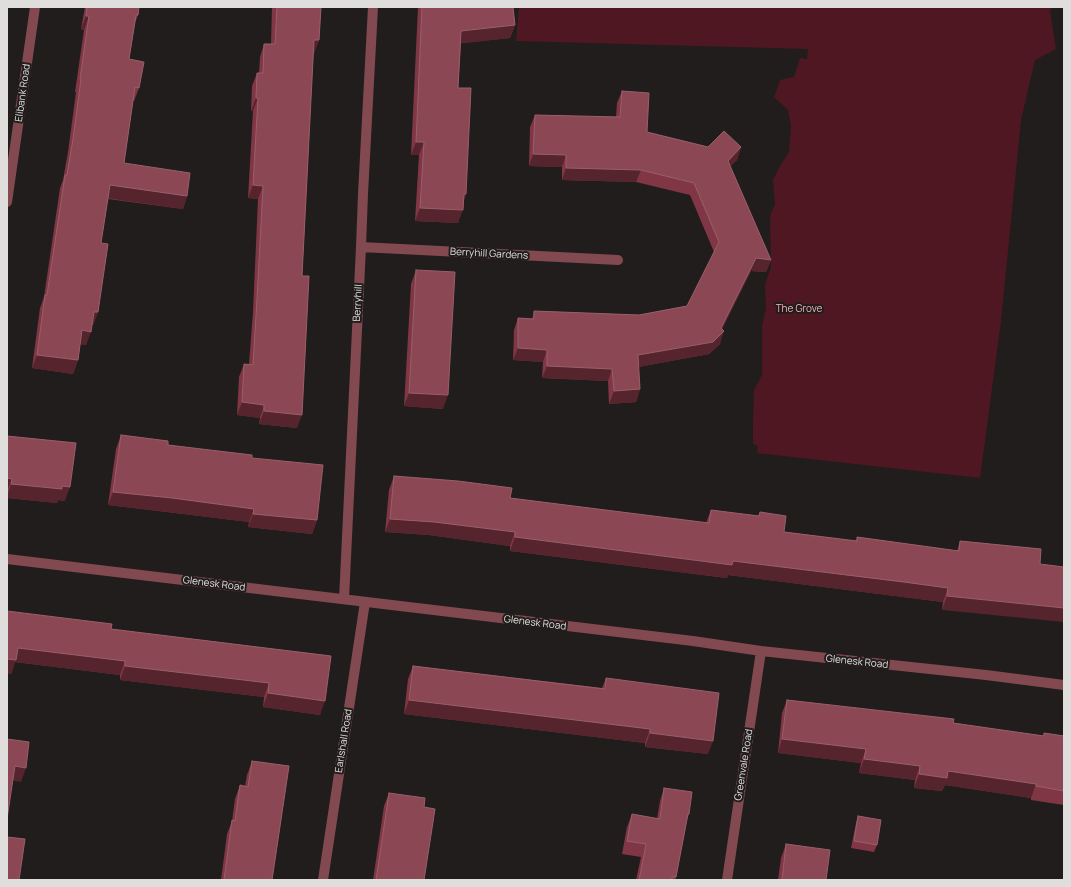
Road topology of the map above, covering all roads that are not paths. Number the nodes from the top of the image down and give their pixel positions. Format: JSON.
{"nodes":[{"id":1,"x":35,"y":7,"type":"edge"},
{"id":2,"x":373,"y":7,"type":"edge"},
{"id":3,"x":7,"y":202,"type":"edge"},
{"id":4,"x":361,"y":247,"type":"junction"},
{"id":5,"x":618,"y":260,"type":"dead end"},
{"id":6,"x":7,"y":559,"type":"edge"},
{"id":7,"x":344,"y":599,"type":"junction"},
{"id":8,"x":365,"y":602,"type":"junction"},
{"id":9,"x":761,"y":651,"type":"junction"},
{"id":10,"x":1064,"y":685,"type":"edge"},
{"id":11,"x":323,"y":880,"type":"edge"},
{"id":12,"x":727,"y":880,"type":"edge"}],
"edges":[{"from":1,"to":3,"type":"street","name":"Elibank Road"},
{"from":2,"to":4,"type":"street","name":"Berryhill"},
{"from":4,"to":5,"type":"street","name":"Berryhill Gardens"},
{"from":4,"to":7,"type":"street","name":"Berryhill"},
{"from":6,"to":7,"type":"street","name":"Glenesk Road"},
{"from":7,"to":8,"type":"street","name":"Glenesk Road"},
{"from":8,"to":9,"type":"street","name":"Glenesk Road"},
{"from":8,"to":11,"type":"street","name":"Earlshall Road"},
{"from":9,"to":10,"type":"street","name":"Glenesk Road"},
{"from":9,"to":12,"type":"street","name":"Greenvale Road"}]}
